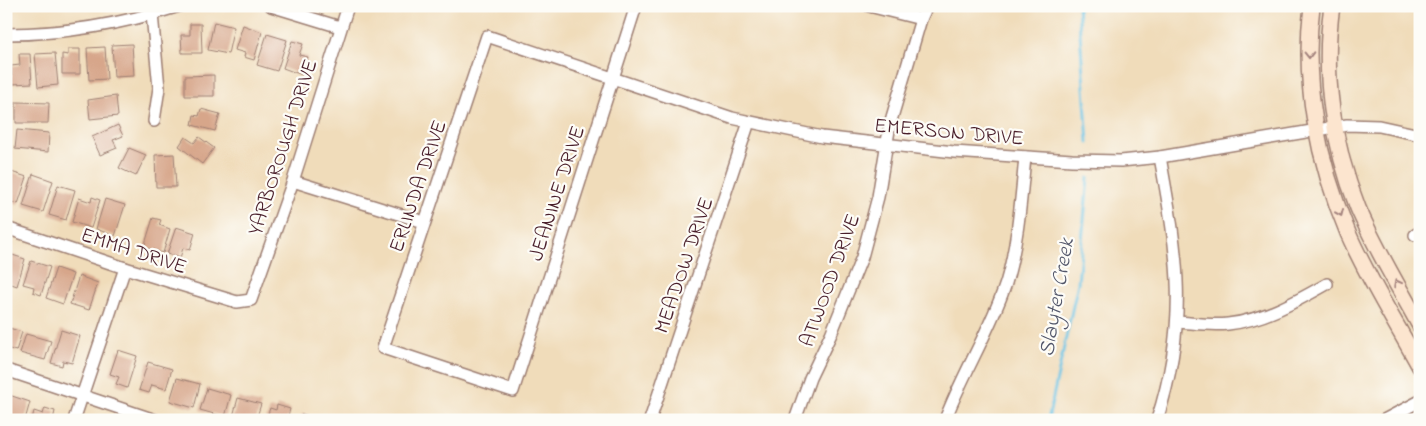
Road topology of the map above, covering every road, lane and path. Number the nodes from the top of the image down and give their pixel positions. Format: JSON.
{"nodes":[{"id":1,"x":179,"y":6,"type":"edge"},
{"id":2,"x":271,"y":6,"type":"edge"},
{"id":3,"x":348,"y":6,"type":"edge"},
{"id":4,"x":636,"y":6,"type":"edge"},
{"id":5,"x":869,"y":6,"type":"edge"},
{"id":6,"x":927,"y":6,"type":"edge"},
{"id":7,"x":1312,"y":6,"type":"edge"},
{"id":8,"x":1332,"y":6,"type":"edge"},
{"id":9,"x":152,"y":14,"type":"junction"},
{"id":10,"x":920,"y":20,"type":"junction"},
{"id":11,"x":340,"y":27,"type":"junction"},
{"id":12,"x":6,"y":34,"type":"edge"},
{"id":13,"x":487,"y":36,"type":"joint"},
{"id":14,"x":613,"y":77,"type":"junction"},
{"id":15,"x":154,"y":121,"type":"dead end"},
{"id":16,"x":750,"y":122,"type":"junction"},
{"id":17,"x":1336,"y":127,"type":"junction"},
{"id":18,"x":1316,"y":130,"type":"junction"},
{"id":19,"x":1420,"y":135,"type":"edge"},
{"id":20,"x":886,"y":144,"type":"junction"},
{"id":21,"x":1025,"y":157,"type":"junction"},
{"id":22,"x":1160,"y":157,"type":"junction"},
{"id":23,"x":293,"y":181,"type":"junction"},
{"id":24,"x":424,"y":222,"type":"junction"},
{"id":25,"x":6,"y":228,"type":"edge"},
{"id":26,"x":125,"y":268,"type":"junction"},
{"id":27,"x":1327,"y":284,"type":"dead end"},
{"id":28,"x":251,"y":300,"type":"joint"},
{"id":29,"x":1178,"y":322,"type":"junction"},
{"id":30,"x":1420,"y":326,"type":"edge"},
{"id":31,"x":383,"y":348,"type":"joint"},
{"id":32,"x":1420,"y":367,"type":"edge"},
{"id":33,"x":6,"y":370,"type":"edge"},
{"id":34,"x":81,"y":395,"type":"junction"},
{"id":35,"x":1420,"y":400,"type":"edge"},
{"id":36,"x":74,"y":420,"type":"edge"},
{"id":37,"x":155,"y":420,"type":"edge"},
{"id":38,"x":650,"y":420,"type":"edge"},
{"id":39,"x":795,"y":420,"type":"edge"},
{"id":40,"x":945,"y":420,"type":"edge"},
{"id":41,"x":1157,"y":420,"type":"edge"},
{"id":42,"x":1384,"y":420,"type":"edge"}],
"edges":[{"from":1,"to":9,"type":"street"},
{"from":2,"to":11,"type":"street"},
{"from":3,"to":11,"type":"street","name":"YARBOROUGH DRIVE"},
{"from":4,"to":14,"type":"street","name":"JEANINE DRIVE"},
{"from":5,"to":10,"type":"street"},
{"from":6,"to":10,"type":"street","name":"ATWOOD DRIVE"},
{"from":7,"to":18,"type":"street","one_way":true},
{"from":8,"to":17,"type":"street"},
{"from":9,"to":12,"type":"street"},
{"from":9,"to":15,"type":"street"},
{"from":10,"to":20,"type":"street","name":"ATWOOD DRIVE"},
{"from":11,"to":23,"type":"street","name":"YARBOROUGH DRIVE"},
{"from":13,"to":14,"type":"street","name":"EMERSON DRIVE"},
{"from":13,"to":24,"type":"street","name":"ERLINDA DRIVE"},
{"from":14,"to":16,"type":"street","name":"EMERSON DRIVE"},
{"from":14,"to":31,"type":"street","name":"JEANINE DRIVE"},
{"from":16,"to":20,"type":"street","name":"EMERSON DRIVE"},
{"from":16,"to":38,"type":"street","name":"MEADOW DRIVE"},
{"from":17,"to":18,"type":"street","name":"EMERSON DRIVE"},
{"from":17,"to":19,"type":"street","name":"EMERSON DRIVE"},
{"from":30,"to":17,"type":"street","one_way":true},
{"from":18,"to":22,"type":"street","name":"EMERSON DRIVE"},
{"from":18,"to":32,"type":"street","one_way":true},
{"from":20,"to":21,"type":"street","name":"EMERSON DRIVE"},
{"from":20,"to":39,"type":"street","name":"ATWOOD DRIVE"},
{"from":21,"to":22,"type":"street","name":"EMERSON DRIVE"},
{"from":21,"to":40,"type":"street"},
{"from":22,"to":29,"type":"street"},
{"from":23,"to":24,"type":"street"},
{"from":23,"to":28,"type":"street","name":"YARBOROUGH DRIVE"},
{"from":24,"to":31,"type":"street","name":"ERLINDA DRIVE"},
{"from":25,"to":26,"type":"street","name":"EMMA DRIVE"},
{"from":26,"to":28,"type":"street","name":"EMMA DRIVE"},
{"from":26,"to":34,"type":"street"},
{"from":27,"to":29,"type":"street"},
{"from":29,"to":41,"type":"street"},
{"from":33,"to":34,"type":"street"},
{"from":34,"to":36,"type":"street"},
{"from":34,"to":37,"type":"street"},
{"from":35,"to":42,"type":"street"}]}
